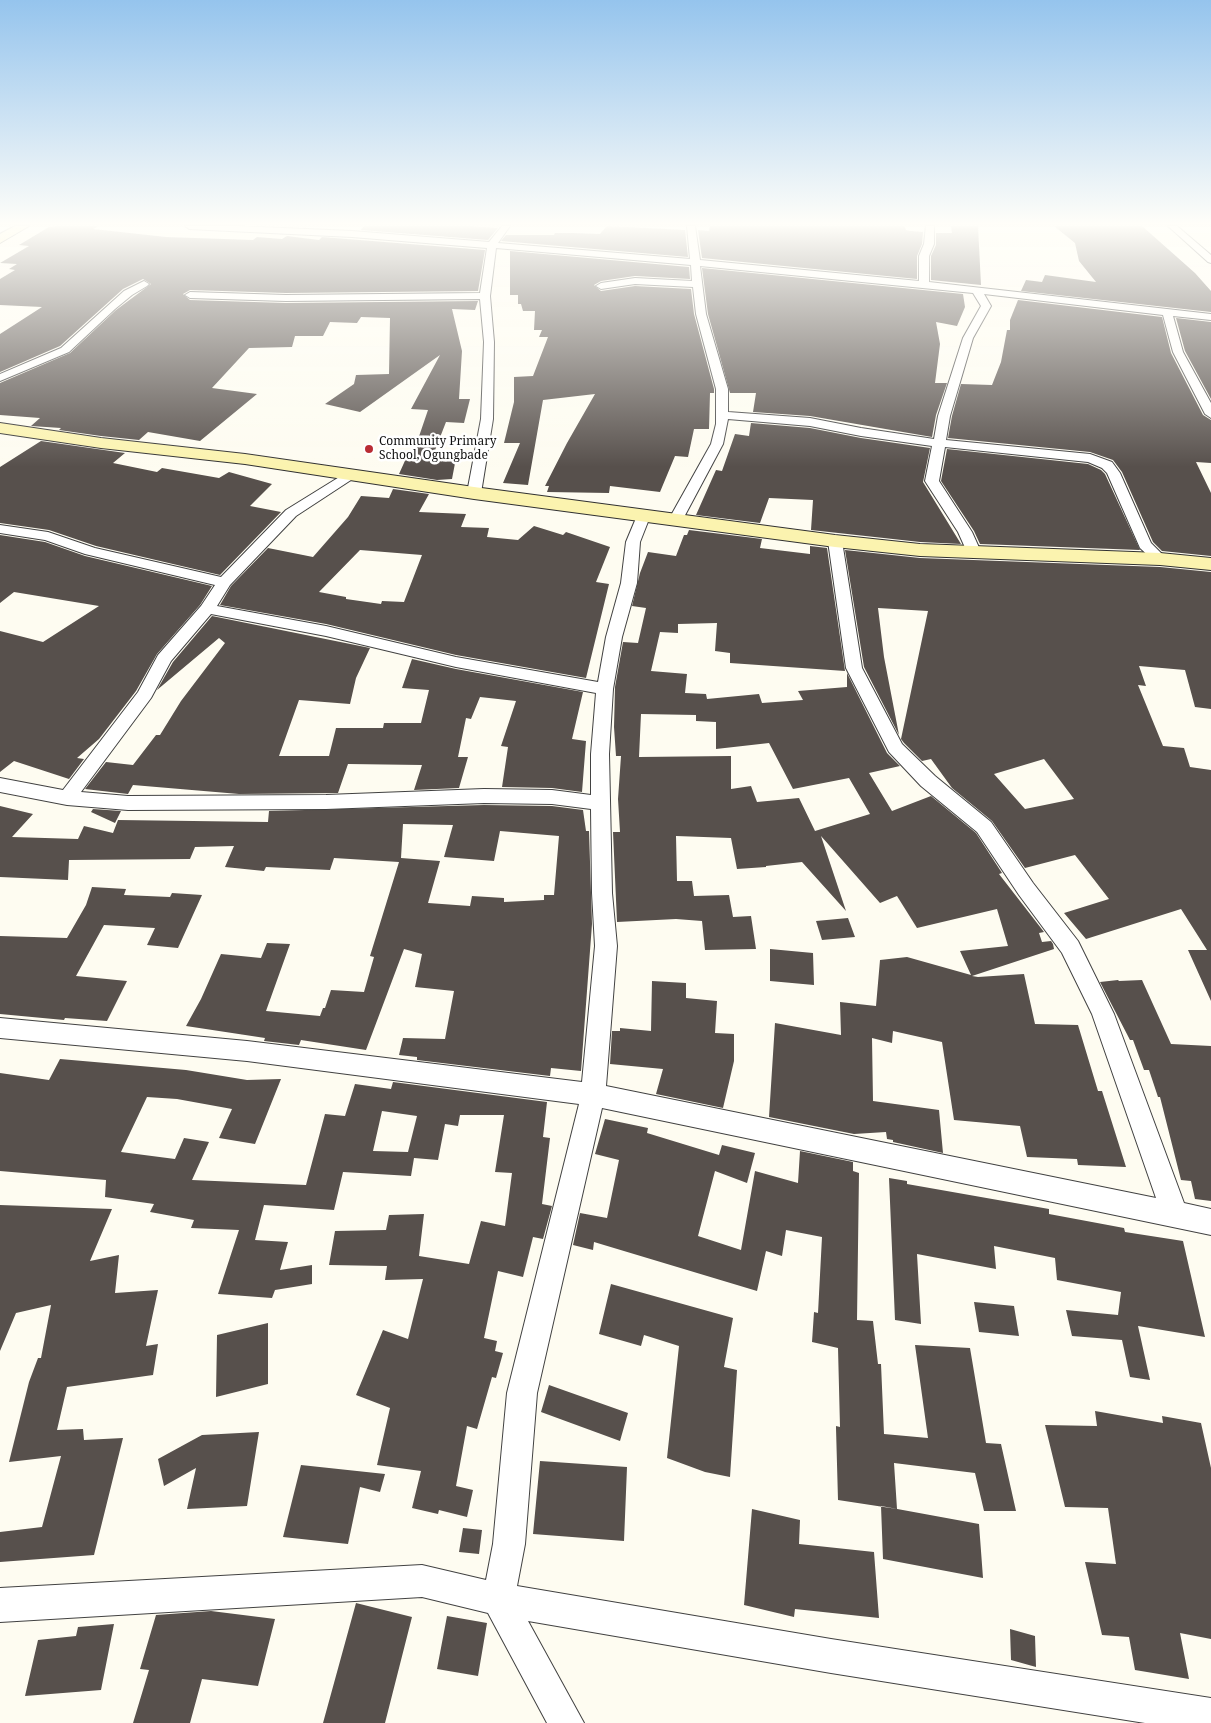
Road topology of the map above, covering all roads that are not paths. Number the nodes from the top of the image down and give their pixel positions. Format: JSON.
{"nodes":[{"id":1,"x":111,"y":306,"type":"edge"},
{"id":2,"x":486,"y":306,"type":"edge"},
{"id":3,"x":700,"y":306,"type":"edge"},
{"id":4,"x":986,"y":306,"type":"edge"},
{"id":5,"x":1116,"y":306,"type":"edge"},
{"id":6,"x":1167,"y":312,"type":"junction"},
{"id":7,"x":1211,"y":317,"type":"edge"},
{"id":8,"x":0,"y":378,"type":"edge"},
{"id":9,"x":1211,"y":414,"type":"edge"},
{"id":10,"x":722,"y":415,"type":"junction"},
{"id":11,"x":0,"y":428,"type":"edge"},
{"id":12,"x":938,"y":442,"type":"junction"},
{"id":13,"x":349,"y":475,"type":"junction"},
{"id":14,"x":474,"y":493,"type":"junction"},
{"id":15,"x":644,"y":514,"type":"junction"},
{"id":16,"x":676,"y":520,"type":"junction"},
{"id":17,"x":0,"y":529,"type":"edge"},
{"id":18,"x":835,"y":541,"type":"junction"},
{"id":19,"x":974,"y":552,"type":"junction"},
{"id":20,"x":1160,"y":559,"type":"junction"},
{"id":21,"x":1211,"y":564,"type":"edge"},
{"id":22,"x":224,"y":582,"type":"junction"},
{"id":23,"x":207,"y":610,"type":"junction"},
{"id":24,"x":605,"y":689,"type":"junction"},
{"id":25,"x":0,"y":785,"type":"edge"},
{"id":26,"x":67,"y":798,"type":"junction"},
{"id":27,"x":601,"y":803,"type":"junction"},
{"id":28,"x":0,"y":1028,"type":"edge"},
{"id":29,"x":593,"y":1095,"type":"junction"},
{"id":30,"x":1175,"y":1214,"type":"junction"},
{"id":31,"x":1211,"y":1222,"type":"edge"},
{"id":32,"x":498,"y":1600,"type":"junction"},
{"id":33,"x":0,"y":1605,"type":"edge"},
{"id":34,"x":1211,"y":1716,"type":"edge"},
{"id":35,"x":566,"y":1723,"type":"edge"}],
"edges":[{"from":1,"to":8,"type":"street"},
{"from":2,"to":14,"type":"street"},
{"from":3,"to":10,"type":"street"},
{"from":4,"to":12,"type":"street"},
{"from":5,"to":6,"type":"street"},
{"from":6,"to":7,"type":"street"},
{"from":6,"to":9,"type":"street"},
{"from":10,"to":12,"type":"street"},
{"from":10,"to":16,"type":"street"},
{"from":11,"to":13,"type":"street"},
{"from":12,"to":19,"type":"street"},
{"from":12,"to":20,"type":"street"},
{"from":13,"to":14,"type":"street"},
{"from":13,"to":22,"type":"street"},
{"from":14,"to":15,"type":"street"},
{"from":15,"to":16,"type":"street"},
{"from":15,"to":24,"type":"street"},
{"from":16,"to":18,"type":"street"},
{"from":17,"to":22,"type":"street"},
{"from":18,"to":19,"type":"street"},
{"from":18,"to":30,"type":"street"},
{"from":19,"to":20,"type":"street"},
{"from":20,"to":21,"type":"street"},
{"from":22,"to":23,"type":"street"},
{"from":23,"to":24,"type":"street"},
{"from":23,"to":26,"type":"street"},
{"from":24,"to":27,"type":"street"},
{"from":25,"to":26,"type":"street"},
{"from":26,"to":27,"type":"street"},
{"from":27,"to":29,"type":"street"},
{"from":28,"to":29,"type":"street"},
{"from":29,"to":30,"type":"street"},
{"from":29,"to":32,"type":"street"},
{"from":30,"to":31,"type":"street"},
{"from":32,"to":33,"type":"street"},
{"from":32,"to":34,"type":"street"},
{"from":32,"to":35,"type":"street"}]}
